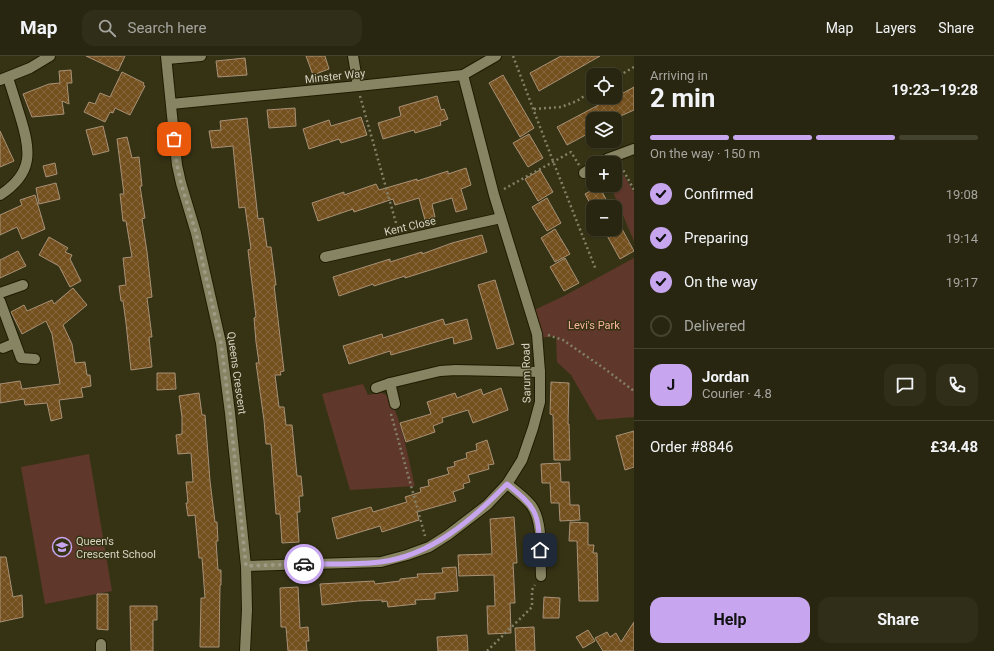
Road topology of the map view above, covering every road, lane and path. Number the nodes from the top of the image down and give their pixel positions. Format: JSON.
{"nodes":[{"id":1,"x":201,"y":56,"type":"edge"},
{"id":2,"x":353,"y":56,"type":"edge"},
{"id":3,"x":496,"y":56,"type":"edge"},
{"id":4,"x":513,"y":56,"type":"edge"},
{"id":5,"x":48,"y":57,"type":"edge"},
{"id":6,"x":166,"y":58,"type":"edge"},
{"id":7,"x":634,"y":67,"type":"edge"},
{"id":8,"x":622,"y":74,"type":"edge"},
{"id":9,"x":463,"y":75,"type":"junction"},
{"id":10,"x":4,"y":79,"type":"edge"},
{"id":11,"x":358,"y":86,"type":"junction"},
{"id":12,"x":586,"y":95,"type":"edge"},
{"id":13,"x":171,"y":104,"type":"junction"},
{"id":14,"x":534,"y":109,"type":"junction"},
{"id":15,"x":634,"y":149,"type":"edge"},
{"id":16,"x":614,"y":156,"type":"edge"},
{"id":17,"x":553,"y":161,"type":"junction"},
{"id":18,"x":622,"y":170,"type":"edge"},
{"id":19,"x":584,"y":173,"type":"edge"},
{"id":20,"x":634,"y":190,"type":"edge"},
{"id":21,"x":0,"y":195,"type":"edge"},
{"id":22,"x":494,"y":195,"type":"junction"},
{"id":23,"x":501,"y":218,"type":"junction"},
{"id":24,"x":400,"y":240,"type":"junction"},
{"id":25,"x":325,"y":256,"type":"dead end"},
{"id":26,"x":596,"y":270,"type":"dead end"},
{"id":27,"x":23,"y":285,"type":"dead end"},
{"id":28,"x":0,"y":293,"type":"edge"},
{"id":29,"x":0,"y":301,"type":"edge"},
{"id":30,"x":537,"y":334,"type":"junction"},
{"id":31,"x":15,"y":343,"type":"junction"},
{"id":32,"x":3,"y":348,"type":"dead end"},
{"id":33,"x":35,"y":359,"type":"dead end"},
{"id":34,"x":540,"y":372,"type":"junction"},
{"id":35,"x":390,"y":383,"type":"junction"},
{"id":36,"x":376,"y":388,"type":"dead end"},
{"id":37,"x":634,"y":391,"type":"edge"},
{"id":38,"x":395,"y":404,"type":"joint"},
{"id":39,"x":507,"y":484,"type":"junction"},
{"id":40,"x":429,"y":547,"type":"junction"},
{"id":41,"x":246,"y":566,"type":"junction"},
{"id":42,"x":541,"y":576,"type":"joint"},
{"id":43,"x":245,"y":651,"type":"edge"},
{"id":44,"x":487,"y":651,"type":"edge"}],
"edges":[{"from":1,"to":6,"type":"street"},
{"from":2,"to":11,"type":"street"},
{"from":3,"to":9,"type":"street","name":"Minster Way"},
{"from":4,"to":14,"type":"path"},
{"from":5,"to":10,"type":"street"},
{"from":6,"to":13,"type":"street","name":"Queens Crescent"},
{"from":7,"to":8,"type":"path"},
{"from":9,"to":11,"type":"street","name":"Minster Way"},
{"from":9,"to":22,"type":"street","name":"Sarum Road"},
{"from":10,"to":21,"type":"street"},
{"from":11,"to":13,"type":"street","name":"Minster Way"},
{"from":11,"to":24,"type":"path"},
{"from":12,"to":14,"type":"path"},
{"from":13,"to":41,"type":"street","name":"Queens Crescent"},
{"from":14,"to":17,"type":"path"},
{"from":15,"to":16,"type":"street"},
{"from":17,"to":19,"type":"path"},
{"from":17,"to":22,"type":"path"},
{"from":17,"to":26,"type":"path"},
{"from":18,"to":20,"type":"path"},
{"from":22,"to":23,"type":"street","name":"Sarum Road"},
{"from":23,"to":24,"type":"street","name":"Kent Close"},
{"from":23,"to":30,"type":"street","name":"Sarum Road"},
{"from":24,"to":25,"type":"street","name":"Kent Close"},
{"from":27,"to":28,"type":"street"},
{"from":29,"to":31,"type":"street"},
{"from":30,"to":34,"type":"street","name":"Sarum Road"},
{"from":30,"to":37,"type":"path"},
{"from":31,"to":32,"type":"street"},
{"from":31,"to":33,"type":"street"},
{"from":34,"to":35,"type":"street"},
{"from":34,"to":39,"type":"street","name":"Sarum Road"},
{"from":35,"to":36,"type":"street"},
{"from":35,"to":38,"type":"street"},
{"from":38,"to":40,"type":"path"},
{"from":39,"to":40,"type":"street","name":"Sarum Road"},
{"from":39,"to":42,"type":"street"},
{"from":40,"to":41,"type":"street","name":"Sarum Road"},
{"from":41,"to":43,"type":"street","name":"Queens Crescent"},
{"from":42,"to":44,"type":"path"}]}
